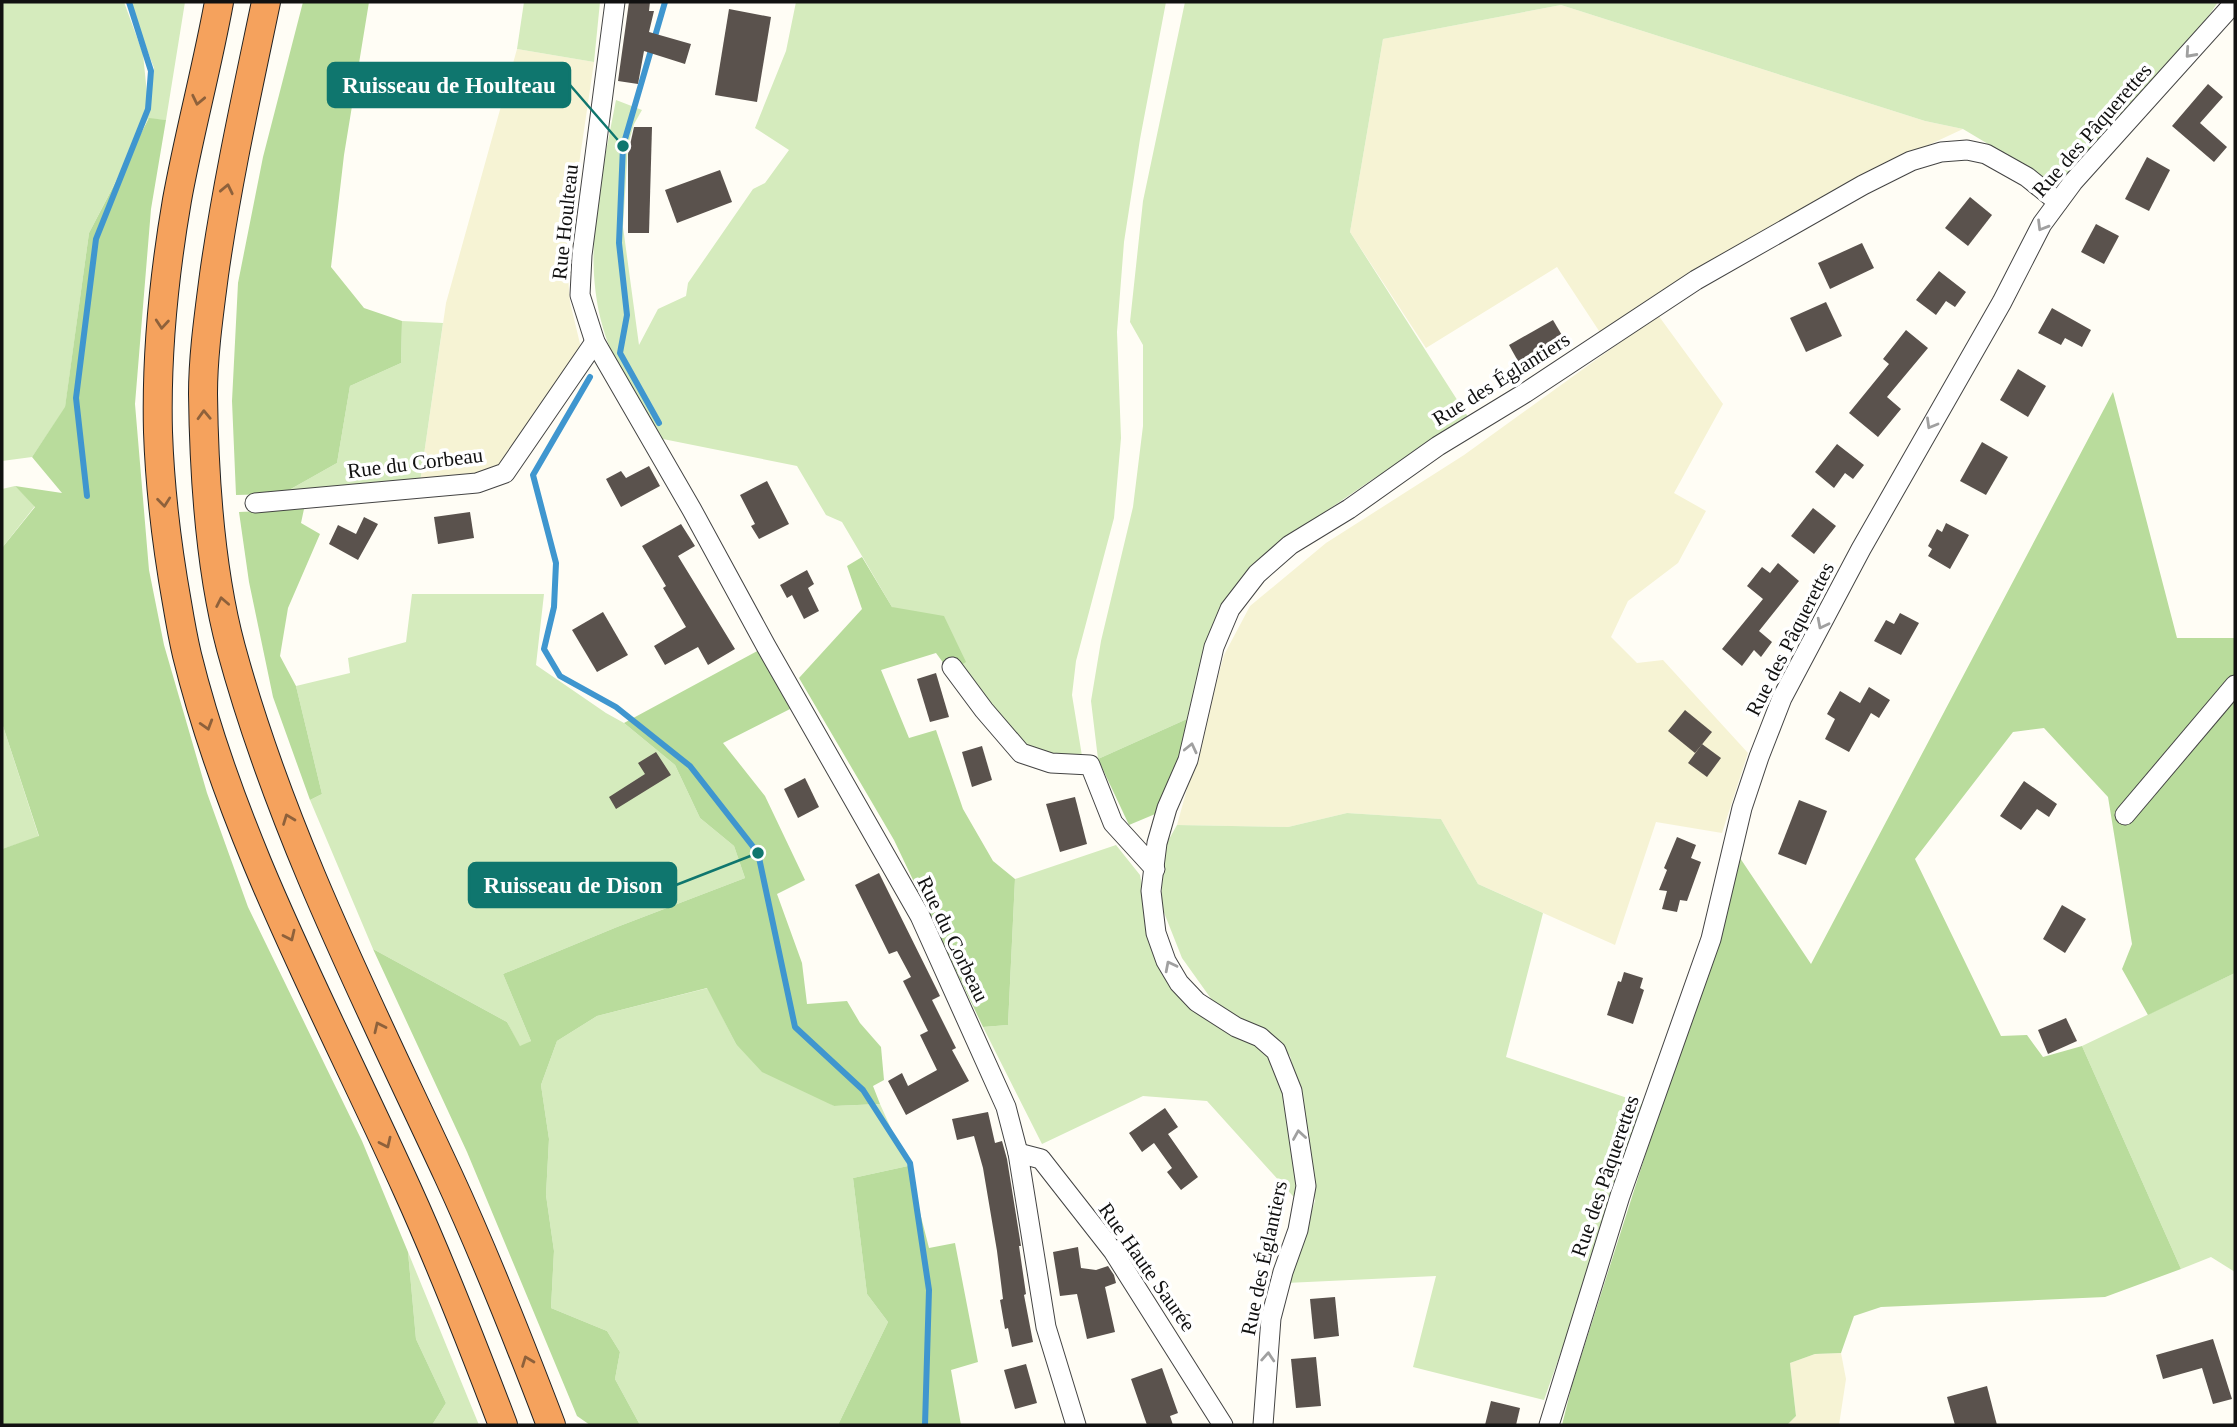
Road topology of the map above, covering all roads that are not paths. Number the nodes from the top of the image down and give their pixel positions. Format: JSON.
{"nodes":[{"id":1,"x":219,"y":2,"type":"edge"},
{"id":2,"x":266,"y":2,"type":"edge"},
{"id":3,"x":614,"y":2,"type":"edge"},
{"id":4,"x":2235,"y":2,"type":"edge"},
{"id":5,"x":2058,"y":202,"type":"junction"},
{"id":6,"x":595,"y":342,"type":"junction"},
{"id":7,"x":647,"y":433,"type":"joint"},
{"id":8,"x":255,"y":503,"type":"dead end"},
{"id":9,"x":952,"y":667,"type":"dead end"},
{"id":10,"x":2235,"y":685,"type":"edge"},
{"id":11,"x":2125,"y":815,"type":"dead end"},
{"id":12,"x":1155,"y":869,"type":"junction"},
{"id":13,"x":1018,"y":1153,"type":"junction"},
{"id":14,"x":503,"y":1425,"type":"edge"},
{"id":15,"x":551,"y":1425,"type":"edge"},
{"id":16,"x":1076,"y":1425,"type":"edge"},
{"id":17,"x":1223,"y":1425,"type":"edge"},
{"id":18,"x":1262,"y":1425,"type":"edge"},
{"id":19,"x":1549,"y":1425,"type":"edge"}],
"edges":[{"from":1,"to":14,"type":"highway","one_way":true},
{"from":15,"to":2,"type":"highway","one_way":true},
{"from":3,"to":6,"type":"street","name":"Rue Houlteau"},
{"from":4,"to":5,"type":"street","name":"Rue des Pâquerettes","one_way":true},
{"from":12,"to":5,"type":"street","name":"Rue des Églantiers","one_way":true},
{"from":5,"to":19,"type":"street","name":"Rue des Pâquerettes","one_way":true},
{"from":6,"to":7,"type":"street","name":"Rue Houlteau"},
{"from":6,"to":8,"type":"street","name":"Rue du Corbeau"},
{"from":7,"to":13,"type":"street","name":"Rue du Corbeau"},
{"from":9,"to":12,"type":"street"},
{"from":10,"to":11,"type":"street"},
{"from":18,"to":12,"type":"street","name":"Rue des Églantiers","one_way":true},
{"from":13,"to":16,"type":"street","name":"Rue du Corbeau"},
{"from":13,"to":17,"type":"street","name":"Rue Haute Saurée"}]}
